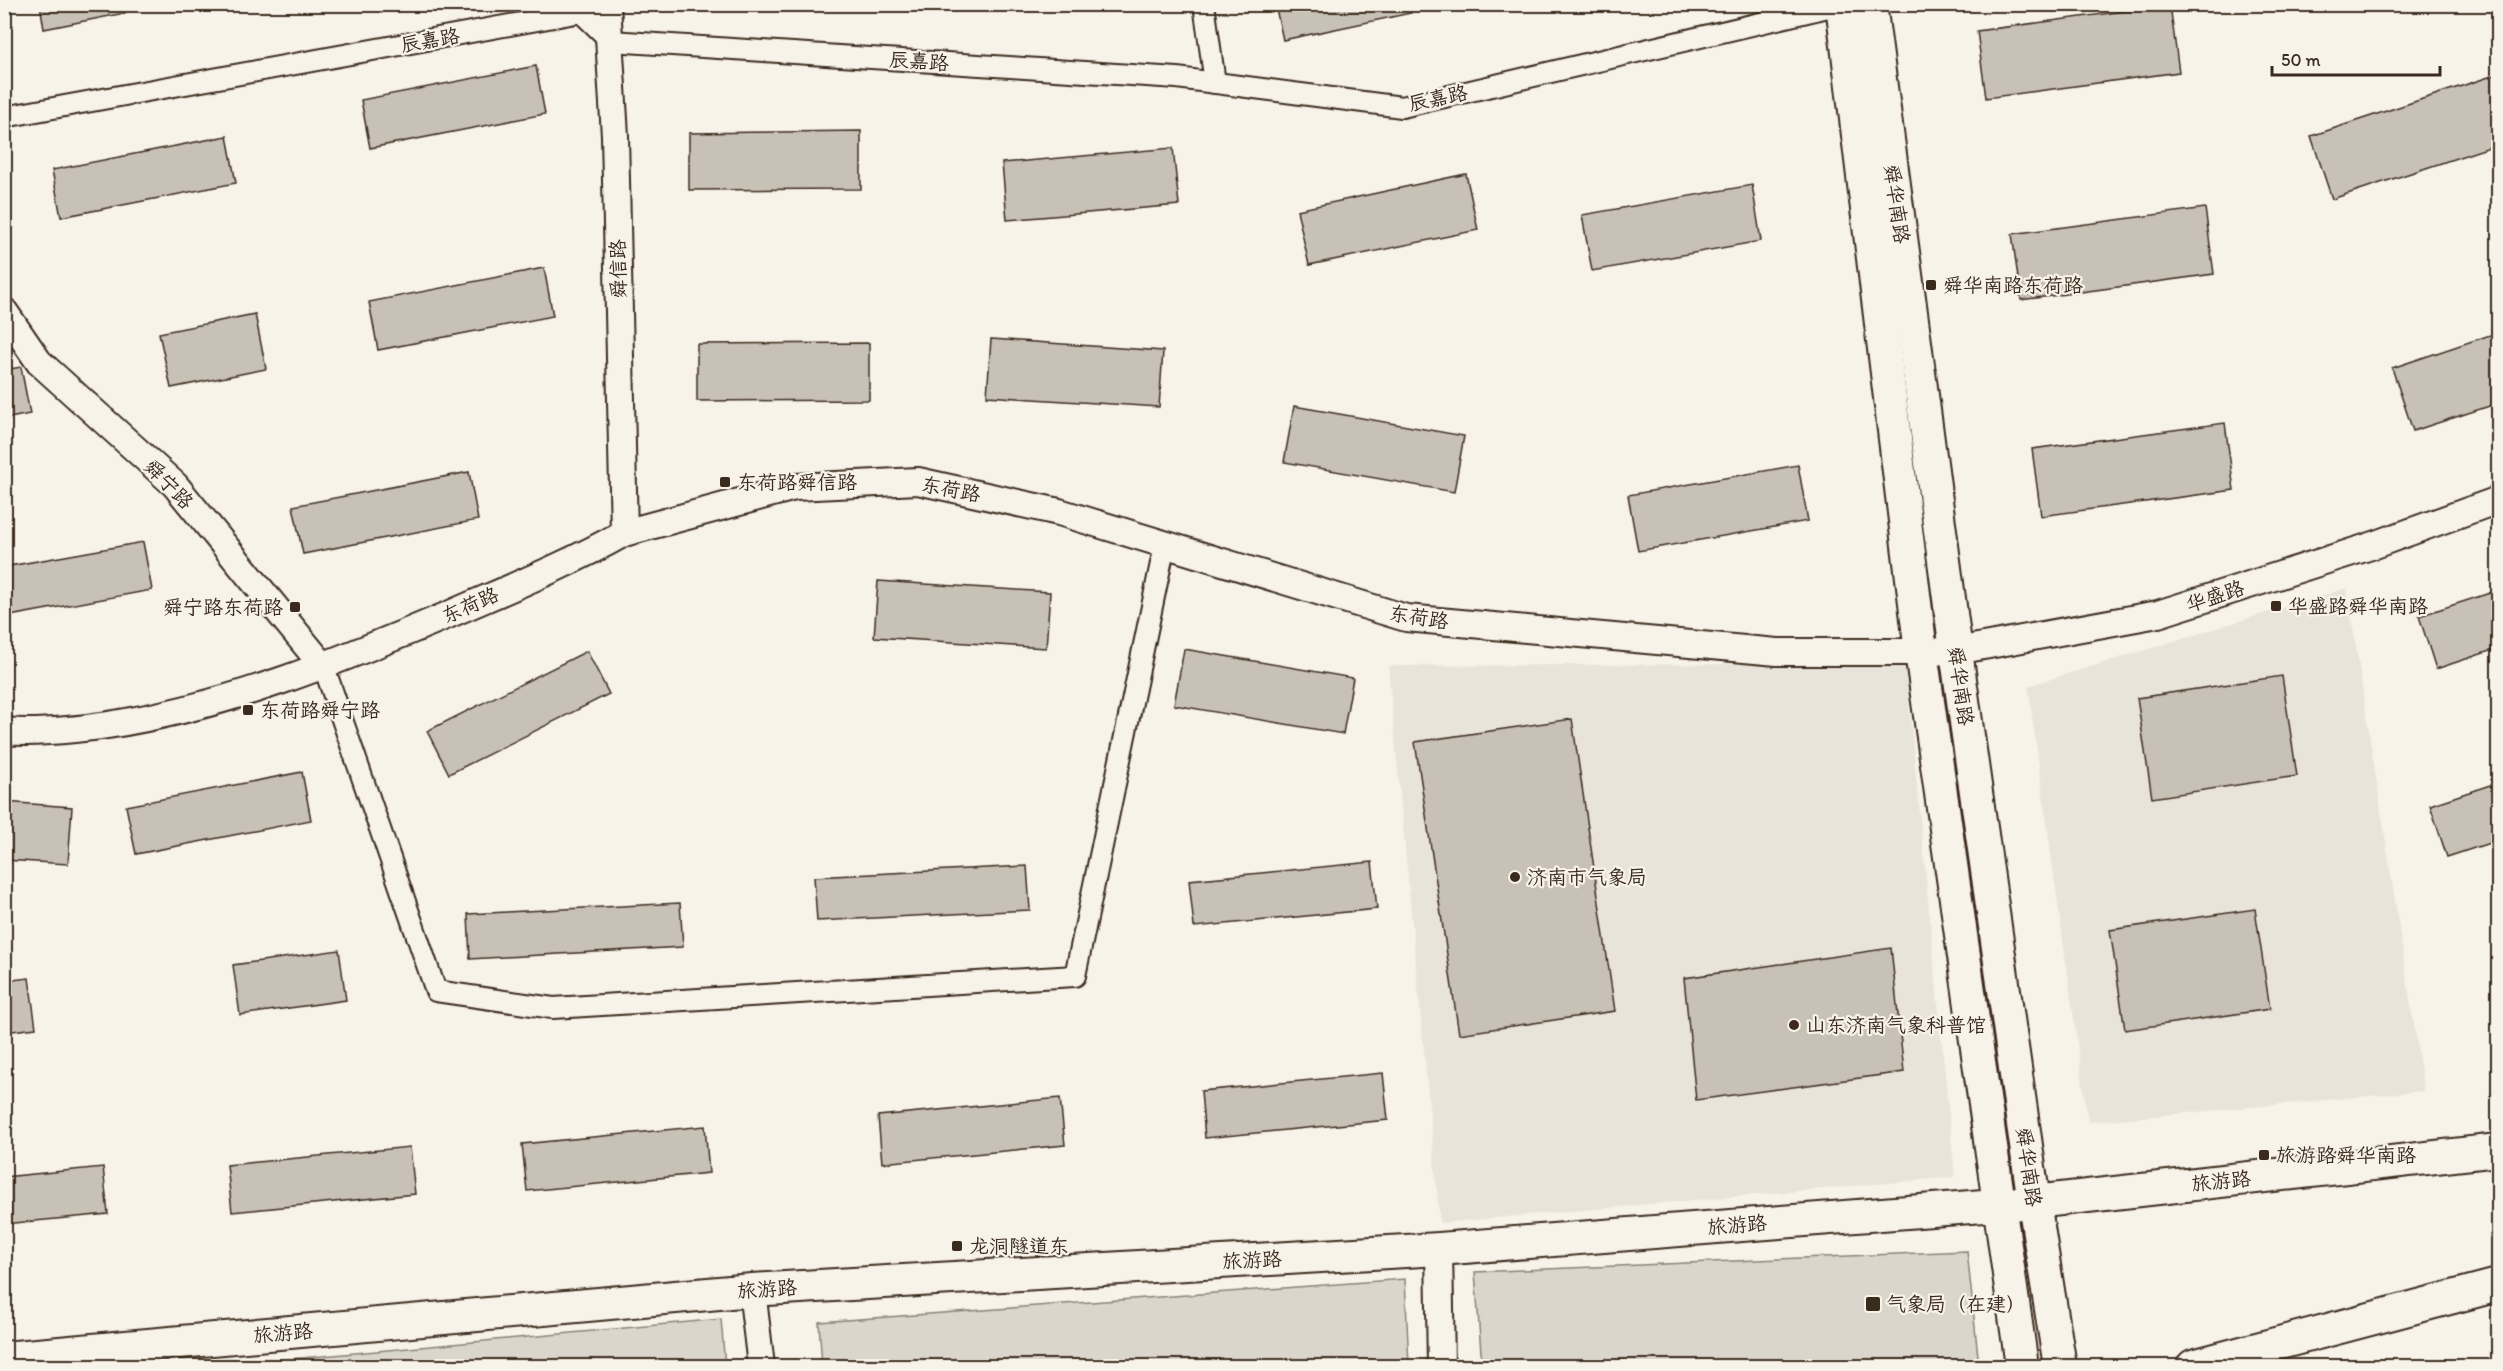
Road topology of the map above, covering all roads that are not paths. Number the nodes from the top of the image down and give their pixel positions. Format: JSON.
{"nodes":[{"id":1,"x":607,"y":4,"type":"edge"},
{"id":2,"x":1204,"y":4,"type":"edge"},
{"id":3,"x":1841,"y":4,"type":"edge"},
{"id":4,"x":1870,"y":4,"type":"edge"},
{"id":5,"x":611,"y":41,"type":"junction"},
{"id":6,"x":1215,"y":83,"type":"junction"},
{"id":7,"x":4,"y":117,"type":"edge"},
{"id":8,"x":4,"y":311,"type":"edge"},
{"id":9,"x":2499,"y":500,"type":"edge"},
{"id":10,"x":624,"y":533,"type":"junction"},
{"id":11,"x":1165,"y":544,"type":"junction"},
{"id":12,"x":1956,"y":651,"type":"junction"},
{"id":13,"x":1921,"y":652,"type":"junction"},
{"id":14,"x":324,"y":668,"type":"junction"},
{"id":15,"x":4,"y":731,"type":"edge"},
{"id":16,"x":2499,"y":1150,"type":"edge"},
{"id":17,"x":2034,"y":1202,"type":"junction"},
{"id":18,"x":1998,"y":1204,"type":"junction"},
{"id":19,"x":1438,"y":1249,"type":"junction"},
{"id":20,"x":2499,"y":1285,"type":"edge"},
{"id":21,"x":752,"y":1290,"type":"junction"},
{"id":22,"x":4,"y":1358,"type":"edge"},
{"id":23,"x":761,"y":1366,"type":"edge"},
{"id":24,"x":1441,"y":1366,"type":"edge"},
{"id":25,"x":2022,"y":1366,"type":"edge"},
{"id":26,"x":2061,"y":1366,"type":"edge"},
{"id":27,"x":2193,"y":1366,"type":"edge"}],
"edges":[{"from":1,"to":5,"type":"street","name":"舜信路"},
{"from":2,"to":6,"type":"street"},
{"from":3,"to":6,"type":"street","name":"辰嘉路"},
{"from":3,"to":13,"type":"main road","name":"舜华南路"},
{"from":4,"to":12,"type":"main road","name":"舜华南路"},
{"from":5,"to":6,"type":"street","name":"辰嘉路"},
{"from":5,"to":7,"type":"street","name":"辰嘉路"},
{"from":5,"to":10,"type":"street","name":"舜信路"},
{"from":8,"to":14,"type":"street","name":"舜宁路"},
{"from":9,"to":12,"type":"street","name":"华盛路"},
{"from":10,"to":11,"type":"street","name":"东荷路"},
{"from":10,"to":14,"type":"street","name":"东荷路"},
{"from":11,"to":13,"type":"street","name":"东荷路"},
{"from":11,"to":14,"type":"street"},
{"from":12,"to":13,"type":"street","name":"华盛路"},
{"from":12,"to":17,"type":"main road","name":"舜华南路"},
{"from":13,"to":18,"type":"main road","name":"舜华南路"},
{"from":14,"to":15,"type":"street","name":"东荷路"},
{"from":16,"to":17,"type":"main road","name":"旅游路"},
{"from":17,"to":18,"type":"main road","name":"旅游路"},
{"from":17,"to":26,"type":"main road","name":"舜华南路"},
{"from":18,"to":19,"type":"main road","name":"旅游路"},
{"from":18,"to":25,"type":"main road","name":"舜华南路"},
{"from":19,"to":21,"type":"main road","name":"旅游路"},
{"from":19,"to":24,"type":"street"},
{"from":20,"to":27,"type":"main road"},
{"from":21,"to":22,"type":"main road","name":"旅游路"},
{"from":21,"to":23,"type":"street"}]}
